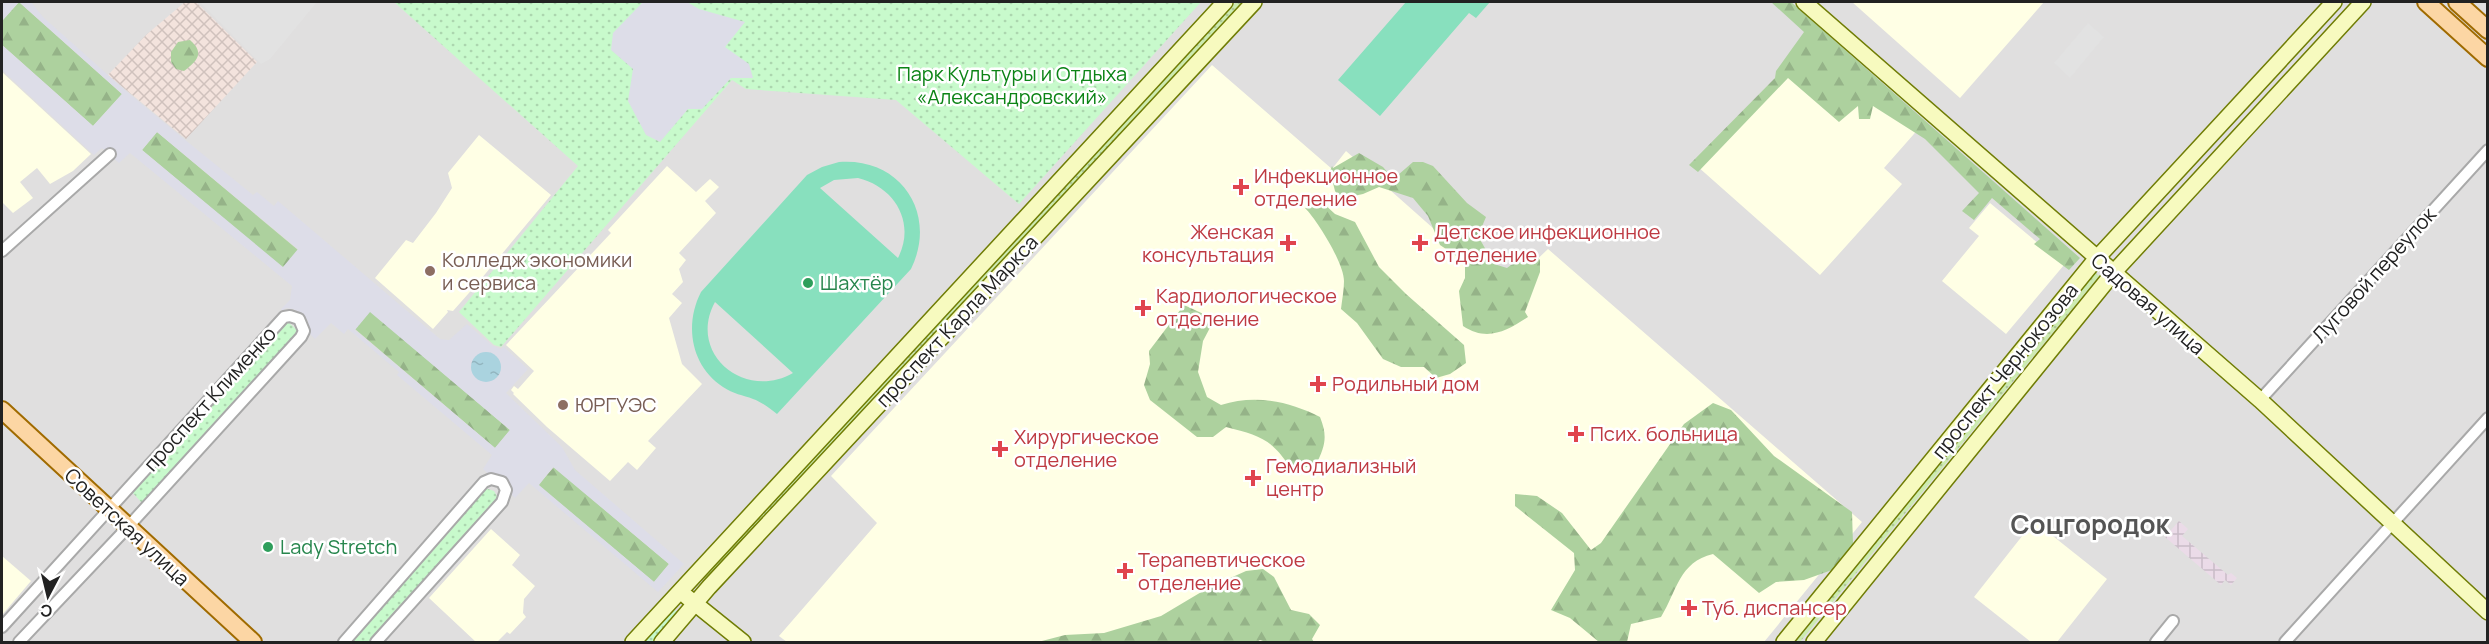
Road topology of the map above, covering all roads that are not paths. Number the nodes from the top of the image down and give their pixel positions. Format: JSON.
{"nodes":[{"id":1,"x":1225,"y":2,"type":"edge"},
{"id":2,"x":1254,"y":2,"type":"edge"},
{"id":3,"x":1804,"y":2,"type":"edge"},
{"id":4,"x":2334,"y":2,"type":"edge"},
{"id":5,"x":2363,"y":2,"type":"edge"},
{"id":6,"x":2426,"y":2,"type":"edge"},
{"id":7,"x":2457,"y":2,"type":"edge"},
{"id":8,"x":2487,"y":30,"type":"edge"},
{"id":9,"x":2487,"y":58,"type":"edge"},
{"id":10,"x":2487,"y":150,"type":"edge"},
{"id":11,"x":110,"y":154,"type":"dead end"},
{"id":12,"x":2,"y":251,"type":"edge"},
{"id":13,"x":2096,"y":259,"type":"junction"},
{"id":14,"x":2114,"y":272,"type":"junction"},
{"id":15,"x":2260,"y":400,"type":"junction"},
{"id":16,"x":2,"y":410,"type":"edge"},
{"id":17,"x":2487,"y":418,"type":"edge"},
{"id":18,"x":109,"y":511,"type":"junction"},
{"id":19,"x":2392,"y":523,"type":"junction"},
{"id":20,"x":127,"y":528,"type":"junction"},
{"id":21,"x":680,"y":591,"type":"junction"},
{"id":22,"x":695,"y":603,"type":"junction"},
{"id":23,"x":2487,"y":612,"type":"edge"},
{"id":24,"x":2174,"y":621,"type":"dead end"},
{"id":25,"x":2,"y":627,"type":"edge"},
{"id":26,"x":19,"y":642,"type":"edge"},
{"id":27,"x":253,"y":642,"type":"edge"},
{"id":28,"x":344,"y":642,"type":"edge"},
{"id":29,"x":376,"y":642,"type":"edge"},
{"id":30,"x":633,"y":642,"type":"edge"},
{"id":31,"x":662,"y":642,"type":"edge"},
{"id":32,"x":743,"y":642,"type":"edge"},
{"id":33,"x":1784,"y":642,"type":"edge"},
{"id":34,"x":1814,"y":642,"type":"edge"},
{"id":35,"x":2156,"y":642,"type":"edge"},
{"id":36,"x":2285,"y":642,"type":"edge"}],
"edges":[{"from":1,"to":21,"type":"street","name":"проспект Карла Маркса"},
{"from":2,"to":22,"type":"street","name":"проспект Карла Маркса"},
{"from":3,"to":13,"type":"street","name":"Садовая улица"},
{"from":4,"to":13,"type":"street","name":"проспект Чернокозова"},
{"from":5,"to":14,"type":"street","name":"проспект Чернокозова"},
{"from":6,"to":9,"type":"main road"},
{"from":7,"to":8,"type":"main road"},
{"from":10,"to":15,"type":"street","name":"Луговой переулок"},
{"from":11,"to":12,"type":"street"},
{"from":13,"to":14,"type":"street","name":"Садовая улица"},
{"from":13,"to":33,"type":"street","name":"проспект Чернокозова"},
{"from":14,"to":15,"type":"street","name":"Садовая улица"},
{"from":14,"to":34,"type":"street","name":"проспект Чернокозова"},
{"from":15,"to":19,"type":"street","name":"Садовая улица"},
{"from":16,"to":18,"type":"main road","name":"Советская улица"},
{"from":17,"to":19,"type":"street"},
{"from":18,"to":20,"type":"main road","name":"Советская улица"},
{"from":18,"to":20,"type":"street","name":"проспект Клименко"},
{"from":18,"to":25,"type":"street","name":"проспект Клименко"},
{"from":19,"to":23,"type":"street","name":"Садовая улица"},
{"from":19,"to":36,"type":"street"},
{"from":20,"to":26,"type":"street","name":"проспект Клименко"},
{"from":20,"to":27,"type":"main road","name":"Советская улица"},
{"from":21,"to":22,"type":"street"},
{"from":21,"to":30,"type":"street","name":"проспект Карла Маркса"},
{"from":22,"to":31,"type":"street","name":"проспект Карла Маркса"},
{"from":22,"to":32,"type":"street"},
{"from":24,"to":35,"type":"street"},
{"from":28,"to":29,"type":"street"}]}
